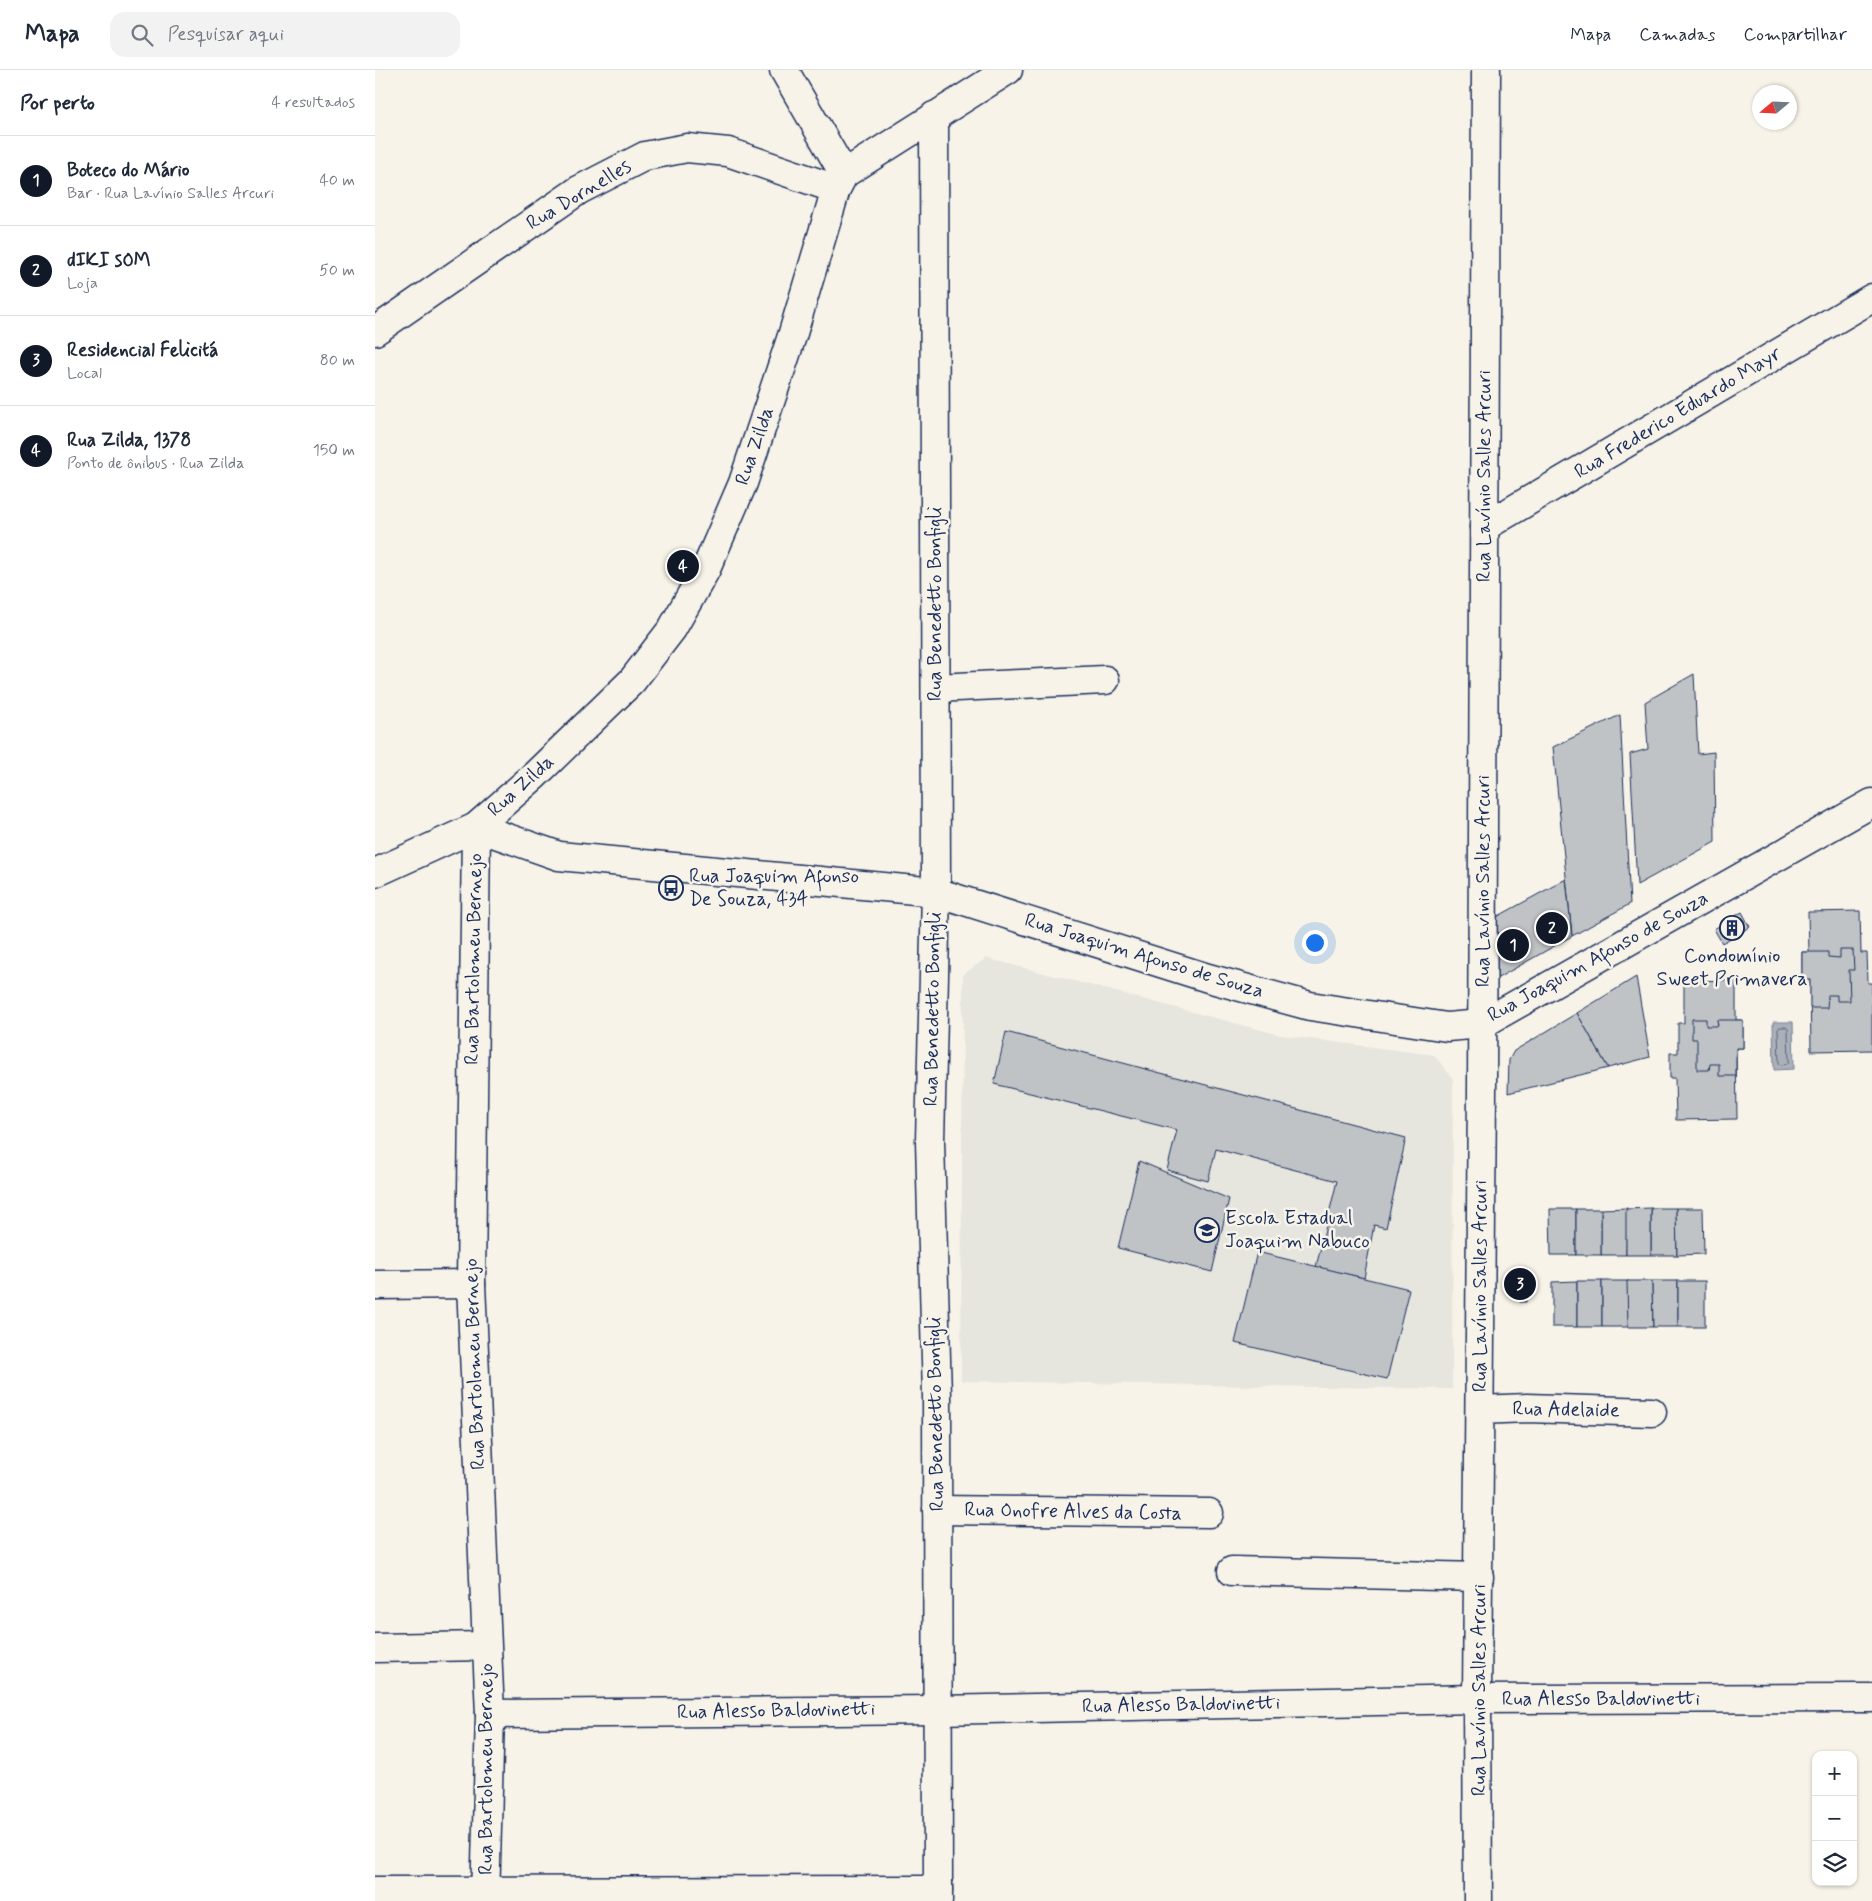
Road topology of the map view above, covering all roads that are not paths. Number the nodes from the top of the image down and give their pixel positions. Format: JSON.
{"nodes":[{"id":1,"x":784,"y":70,"type":"edge"},
{"id":2,"x":1008,"y":70,"type":"edge"},
{"id":3,"x":1486,"y":70,"type":"edge"},
{"id":4,"x":934,"y":116,"type":"junction"},
{"id":5,"x":840,"y":182,"type":"junction"},
{"id":6,"x":1872,"y":298,"type":"edge"},
{"id":7,"x":375,"y":331,"type":"edge"},
{"id":8,"x":1484,"y":528,"type":"junction"},
{"id":9,"x":1105,"y":680,"type":"dead end"},
{"id":10,"x":936,"y":688,"type":"junction"},
{"id":11,"x":1872,"y":803,"type":"edge"},
{"id":12,"x":476,"y":827,"type":"junction"},
{"id":13,"x":375,"y":873,"type":"edge"},
{"id":14,"x":936,"y":892,"type":"junction"},
{"id":15,"x":1482,"y":1024,"type":"junction"},
{"id":16,"x":471,"y":1284,"type":"junction"},
{"id":17,"x":375,"y":1285,"type":"edge"},
{"id":18,"x":1479,"y":1410,"type":"junction"},
{"id":19,"x":1652,"y":1412,"type":"dead end"},
{"id":20,"x":937,"y":1510,"type":"junction"},
{"id":21,"x":1209,"y":1513,"type":"dead end"},
{"id":22,"x":1232,"y":1571,"type":"dead end"},
{"id":23,"x":1479,"y":1577,"type":"junction"},
{"id":24,"x":486,"y":1646,"type":"junction"},
{"id":25,"x":375,"y":1648,"type":"edge"},
{"id":26,"x":1872,"y":1698,"type":"edge"},
{"id":27,"x":1477,"y":1699,"type":"junction"},
{"id":28,"x":937,"y":1710,"type":"junction"},
{"id":29,"x":490,"y":1714,"type":"junction"},
{"id":30,"x":375,"y":1892,"type":"edge"},
{"id":31,"x":938,"y":1895,"type":"edge"},
{"id":32,"x":485,"y":1896,"type":"edge"},
{"id":33,"x":1478,"y":1901,"type":"edge"}],
"edges":[{"from":1,"to":5,"type":"street"},
{"from":2,"to":4,"type":"street"},
{"from":3,"to":8,"type":"street","name":"Rua Lavínio Salles Arcuri"},
{"from":4,"to":5,"type":"street"},
{"from":4,"to":10,"type":"street","name":"Rua Benedetto Bonfigli"},
{"from":5,"to":7,"type":"street","name":"Rua Dornelles"},
{"from":5,"to":12,"type":"street","name":"Rua Zilda"},
{"from":6,"to":8,"type":"street","name":"Rua Frederico Eduardo Mayr"},
{"from":8,"to":15,"type":"street","name":"Rua Lavínio Salles Arcuri"},
{"from":9,"to":10,"type":"street"},
{"from":10,"to":14,"type":"street","name":"Rua Benedetto Bonfigli"},
{"from":11,"to":15,"type":"street","name":"Rua Joaquim Afonso de Souza"},
{"from":12,"to":13,"type":"street"},
{"from":12,"to":14,"type":"street","name":"Rua Joaquim Afonso de Souza"},
{"from":12,"to":16,"type":"street","name":"Rua Bartolomeu Bernejo"},
{"from":14,"to":15,"type":"street","name":"Rua Joaquim Afonso de Souza"},
{"from":14,"to":20,"type":"street","name":"Rua Benedetto Bonfigli"},
{"from":15,"to":18,"type":"street","name":"Rua Lavínio Salles Arcuri"},
{"from":16,"to":17,"type":"street"},
{"from":16,"to":24,"type":"street","name":"Rua Bartolomeu Bernejo"},
{"from":18,"to":19,"type":"street","name":"Rua Adelaide"},
{"from":18,"to":23,"type":"street","name":"Rua Lavínio Salles Arcuri"},
{"from":20,"to":21,"type":"street","name":"Rua Onofre Alves da Costa"},
{"from":20,"to":28,"type":"street","name":"Rua Benedetto Bonfigli"},
{"from":22,"to":23,"type":"street"},
{"from":23,"to":27,"type":"street","name":"Rua Lavínio Salles Arcuri"},
{"from":24,"to":25,"type":"street"},
{"from":24,"to":29,"type":"street","name":"Rua Bartolomeu Bernejo"},
{"from":26,"to":27,"type":"street","name":"Rua Alesso Baldovinetti"},
{"from":27,"to":28,"type":"street","name":"Rua Alesso Baldovinetti"},
{"from":27,"to":33,"type":"street","name":"Rua Lavínio Salles Arcuri"},
{"from":28,"to":29,"type":"street","name":"Rua Alesso Baldovinetti"},
{"from":28,"to":31,"type":"street","name":"Rua Benedetto Bonfigli"},
{"from":29,"to":32,"type":"street","name":"Rua Bartolomeu Bernejo"},
{"from":30,"to":32,"type":"street"},
{"from":31,"to":32,"type":"street"}]}
